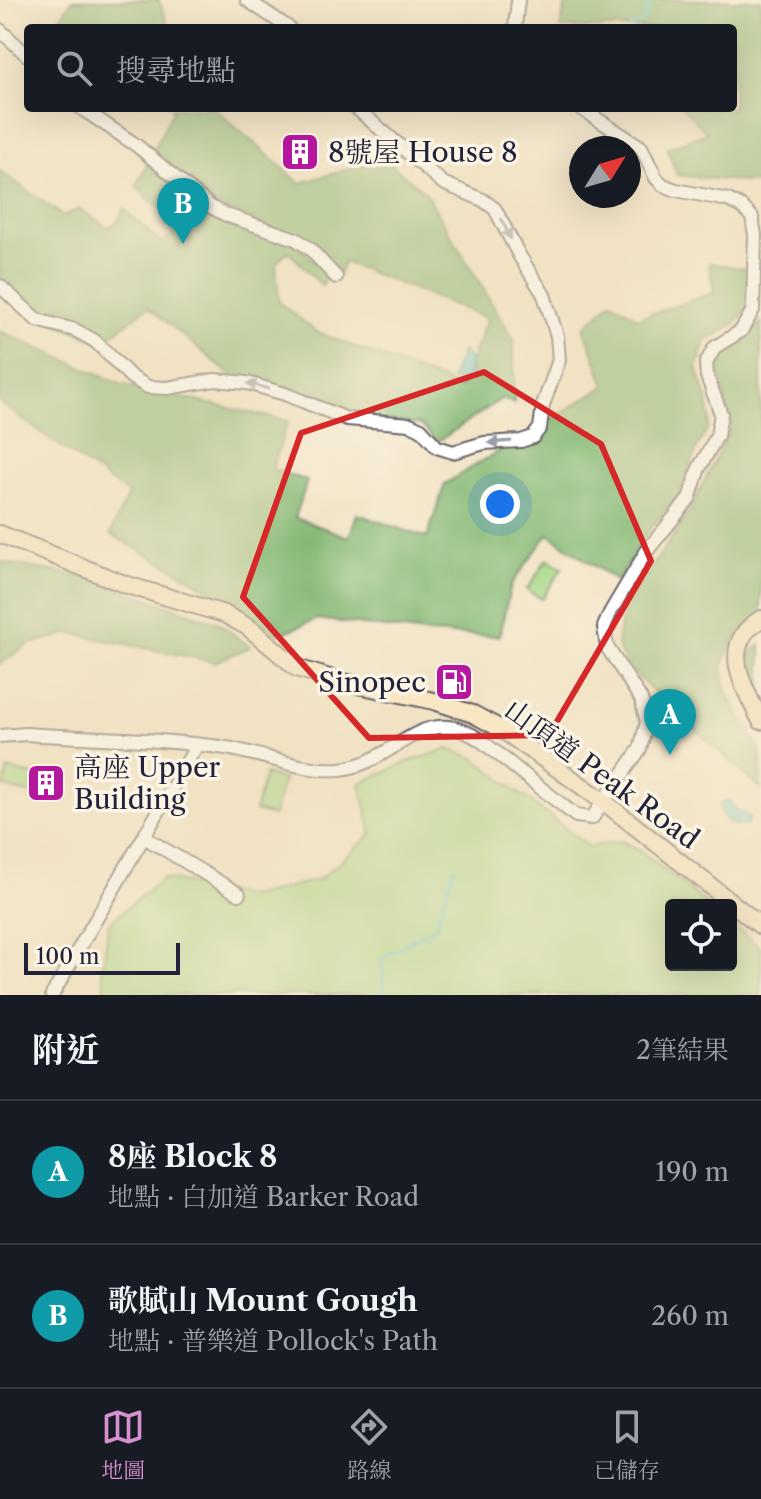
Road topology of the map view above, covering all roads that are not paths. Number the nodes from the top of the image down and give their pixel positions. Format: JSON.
{"nodes":[{"id":1,"x":247,"y":0,"type":"edge"},
{"id":2,"x":518,"y":0,"type":"edge"},
{"id":3,"x":283,"y":24,"type":"edge"},
{"id":4,"x":515,"y":24,"type":"edge"},
{"id":5,"x":0,"y":30,"type":"edge"},
{"id":6,"x":24,"y":52,"type":"edge"},
{"id":7,"x":87,"y":112,"type":"edge"},
{"id":8,"x":361,"y":112,"type":"edge"},
{"id":9,"x":586,"y":112,"type":"edge"},
{"id":10,"x":336,"y":277,"type":"dead end"},
{"id":11,"x":0,"y":286,"type":"edge"},
{"id":12,"x":0,"y":534,"type":"edge"},
{"id":13,"x":761,"y":619,"type":"edge"},
{"id":14,"x":761,"y":721,"type":"edge"},
{"id":15,"x":0,"y":736,"type":"edge"},
{"id":16,"x":197,"y":745,"type":"junction"},
{"id":17,"x":603,"y":801,"type":"junction"},
{"id":18,"x":144,"y":837,"type":"junction"},
{"id":19,"x":239,"y":894,"type":"dead end"},
{"id":20,"x":761,"y":926,"type":"edge"},
{"id":21,"x":52,"y":995,"type":"edge"}],
"edges":[{"from":1,"to":3,"type":"street"},
{"from":2,"to":4,"type":"street"},
{"from":5,"to":6,"type":"street"},
{"from":7,"to":10,"type":"street"},
{"from":8,"to":11,"type":"street","one_way":true},
{"from":9,"to":17,"type":"street"},
{"from":12,"to":17,"type":"main road","name":"山頂道 Peak Road"},
{"from":13,"to":14,"type":"main road"},
{"from":15,"to":16,"type":"street"},
{"from":16,"to":17,"type":"street"},
{"from":16,"to":18,"type":"street"},
{"from":17,"to":20,"type":"main road","name":"山頂道 Peak Road"},
{"from":18,"to":19,"type":"street"},
{"from":18,"to":21,"type":"street"}]}
